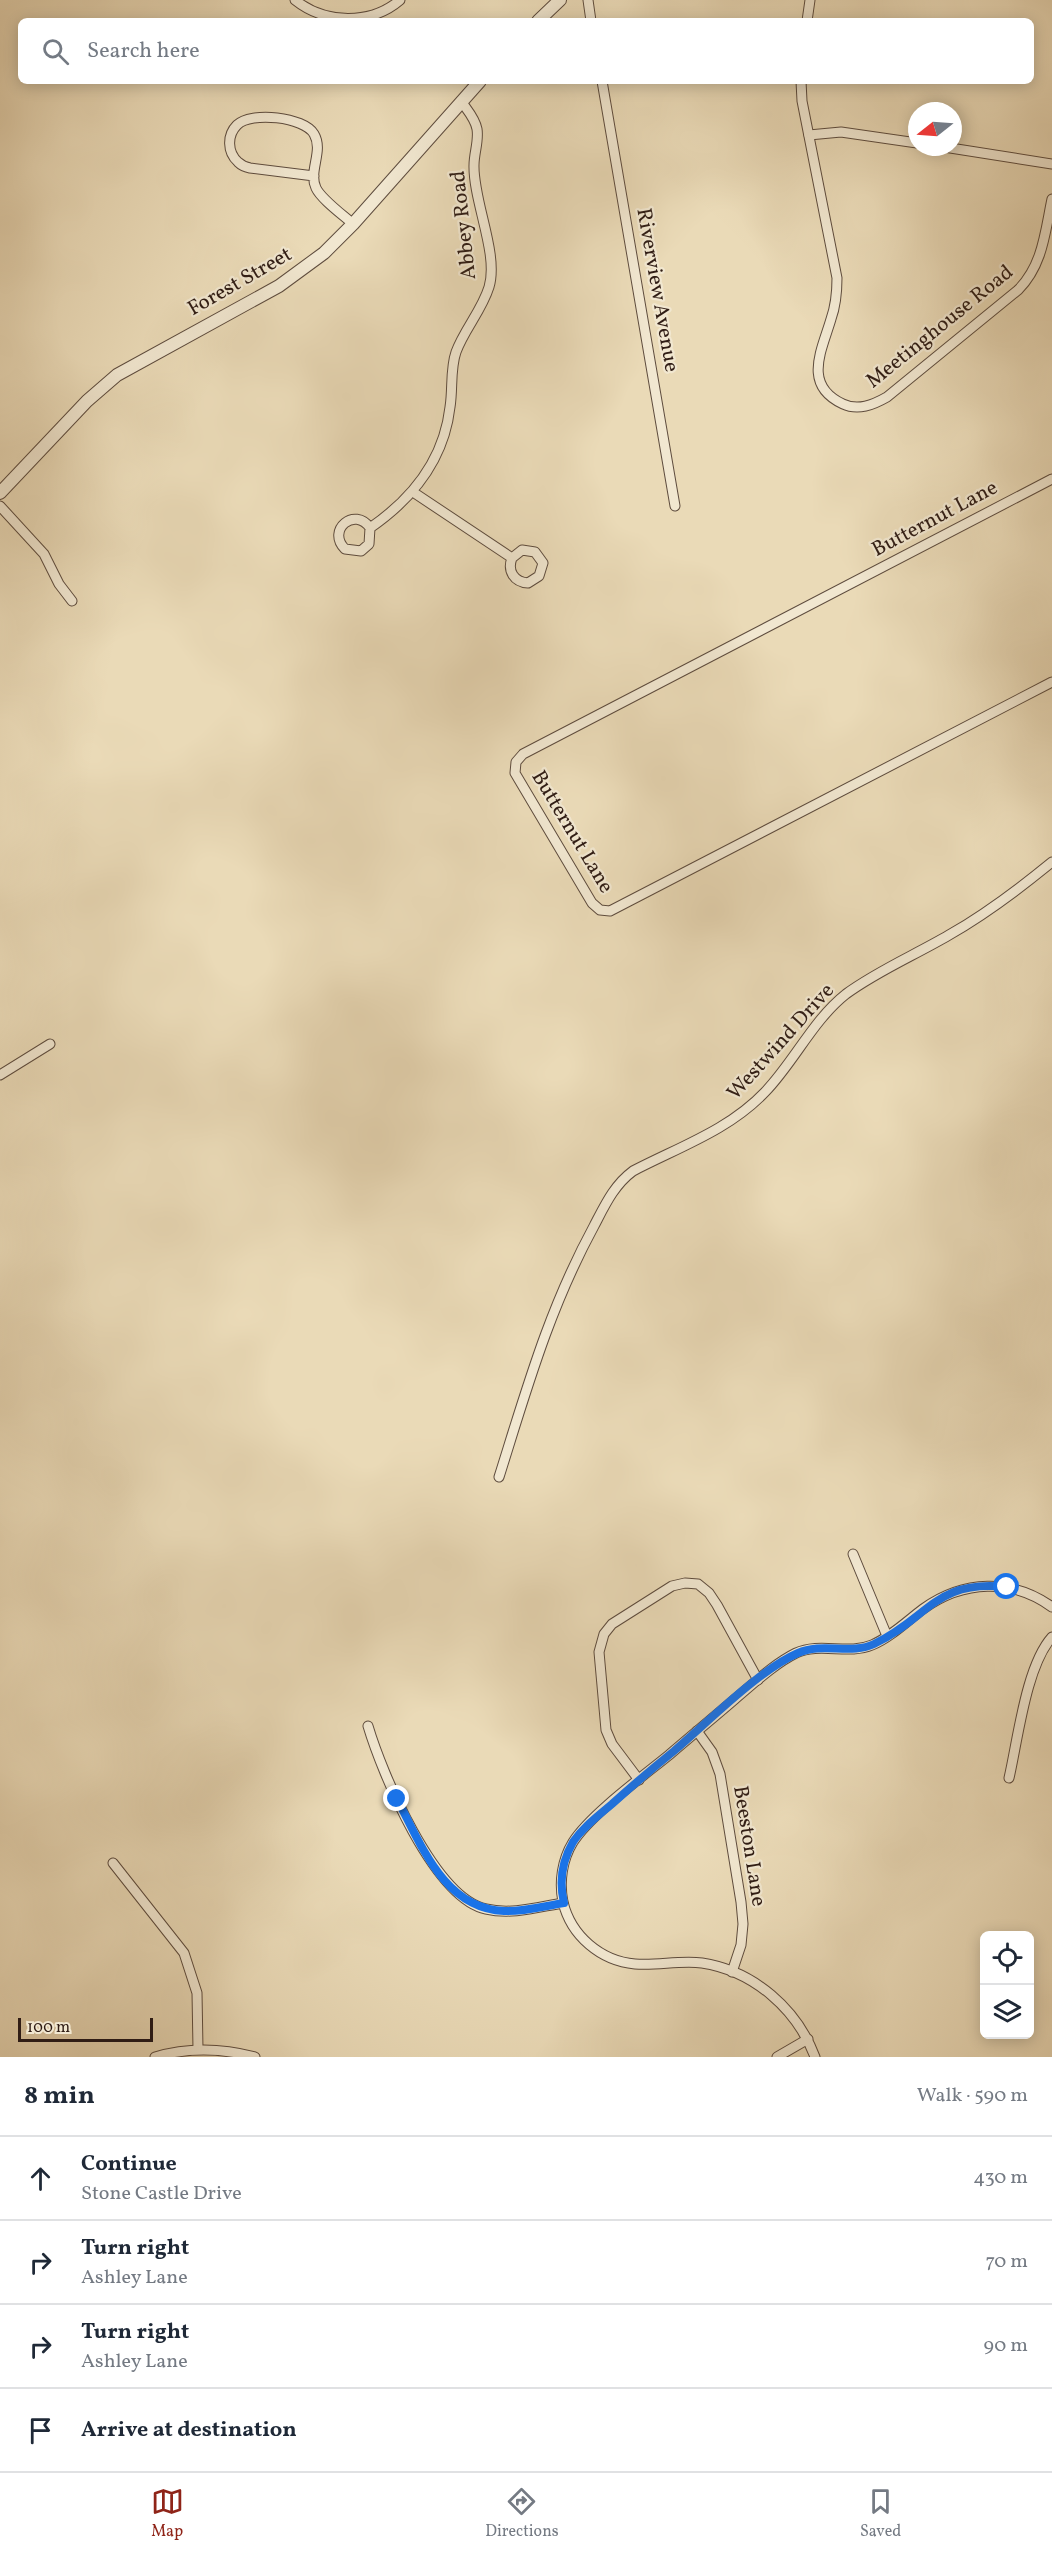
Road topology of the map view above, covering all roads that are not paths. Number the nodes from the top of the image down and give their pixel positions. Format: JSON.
{"nodes":[{"id":1,"x":295,"y":0,"type":"edge"},
{"id":2,"x":400,"y":0,"type":"edge"},
{"id":3,"x":560,"y":0,"type":"edge"},
{"id":4,"x":588,"y":0,"type":"edge"},
{"id":5,"x":810,"y":0,"type":"edge"},
{"id":6,"x":355,"y":18,"type":"edge"},
{"id":7,"x":365,"y":18,"type":"edge"},
{"id":8,"x":541,"y":18,"type":"edge"},
{"id":9,"x":591,"y":18,"type":"edge"},
{"id":10,"x":807,"y":18,"type":"edge"},
{"id":11,"x":477,"y":84,"type":"edge"},
{"id":12,"x":603,"y":84,"type":"edge"},
{"id":13,"x":801,"y":84,"type":"edge"},
{"id":14,"x":461,"y":101,"type":"junction"},
{"id":15,"x":809,"y":135,"type":"junction"},
{"id":16,"x":908,"y":142,"type":"edge"},
{"id":17,"x":962,"y":150,"type":"edge"},
{"id":18,"x":1052,"y":164,"type":"edge"},
{"id":19,"x":314,"y":176,"type":"junction"},
{"id":20,"x":1052,"y":199,"type":"edge"},
{"id":21,"x":353,"y":224,"type":"junction"},
{"id":22,"x":1052,"y":479,"type":"edge"},
{"id":23,"x":413,"y":492,"type":"junction"},
{"id":24,"x":0,"y":493,"type":"edge"},
{"id":25,"x":0,"y":506,"type":"edge"},
{"id":26,"x":675,"y":506,"type":"dead end"},
{"id":27,"x":370,"y":528,"type":"dead end"},
{"id":28,"x":512,"y":558,"type":"dead end"},
{"id":29,"x":72,"y":601,"type":"dead end"},
{"id":30,"x":1052,"y":682,"type":"edge"},
{"id":31,"x":1052,"y":862,"type":"edge"},
{"id":32,"x":50,"y":1044,"type":"dead end"},
{"id":33,"x":0,"y":1075,"type":"edge"},
{"id":34,"x":499,"y":1477,"type":"dead end"},
{"id":35,"x":853,"y":1554,"type":"dead end"},
{"id":36,"x":1052,"y":1608,"type":"edge"},
{"id":37,"x":887,"y":1636,"type":"junction"},
{"id":38,"x":1052,"y":1637,"type":"edge"},
{"id":39,"x":758,"y":1680,"type":"junction"},
{"id":40,"x":368,"y":1726,"type":"dead end"},
{"id":41,"x":697,"y":1731,"type":"junction"},
{"id":42,"x":1009,"y":1778,"type":"dead end"},
{"id":43,"x":639,"y":1780,"type":"junction"},
{"id":44,"x":113,"y":1863,"type":"dead end"},
{"id":45,"x":564,"y":1903,"type":"junction"},
{"id":46,"x":732,"y":1972,"type":"junction"},
{"id":47,"x":808,"y":2039,"type":"junction"},
{"id":48,"x":198,"y":2049,"type":"junction"},
{"id":49,"x":155,"y":2057,"type":"edge"},
{"id":50,"x":255,"y":2057,"type":"edge"},
{"id":51,"x":777,"y":2057,"type":"edge"},
{"id":52,"x":815,"y":2057,"type":"edge"}],
"edges":[{"from":1,"to":6,"type":"street"},
{"from":2,"to":7,"type":"street"},
{"from":3,"to":8,"type":"street"},
{"from":4,"to":9,"type":"street"},
{"from":5,"to":10,"type":"street"},
{"from":11,"to":14,"type":"street","name":"Forest Street"},
{"from":12,"to":26,"type":"street","name":"Riverview Avenue"},
{"from":13,"to":15,"type":"street","name":"Meetinghouse Road"},
{"from":14,"to":21,"type":"street","name":"Forest Street"},
{"from":14,"to":23,"type":"street","name":"Abbey Road"},
{"from":15,"to":16,"type":"street"},
{"from":15,"to":20,"type":"street","name":"Meetinghouse Road"},
{"from":17,"to":18,"type":"street"},
{"from":19,"to":19,"type":"street"},
{"from":19,"to":21,"type":"street"},
{"from":21,"to":24,"type":"street","name":"Forest Street"},
{"from":22,"to":30,"type":"street","name":"Butternut Lane"},
{"from":23,"to":27,"type":"street","name":"Abbey Road"},
{"from":23,"to":28,"type":"street"},
{"from":25,"to":29,"type":"street"},
{"from":31,"to":34,"type":"street","name":"Westwind Drive"},
{"from":32,"to":33,"type":"street"},
{"from":35,"to":37,"type":"street"},
{"from":36,"to":37,"type":"street"},
{"from":37,"to":39,"type":"street"},
{"from":38,"to":42,"type":"street"},
{"from":39,"to":41,"type":"street"},
{"from":39,"to":43,"type":"street"},
{"from":40,"to":45,"type":"street"},
{"from":41,"to":43,"type":"street"},
{"from":41,"to":46,"type":"street","name":"Beeston Lane"},
{"from":43,"to":45,"type":"street"},
{"from":44,"to":48,"type":"street"},
{"from":45,"to":46,"type":"street"},
{"from":46,"to":47,"type":"street"},
{"from":47,"to":51,"type":"street"},
{"from":47,"to":52,"type":"street"},
{"from":48,"to":49,"type":"street"},
{"from":48,"to":50,"type":"street"}]}
